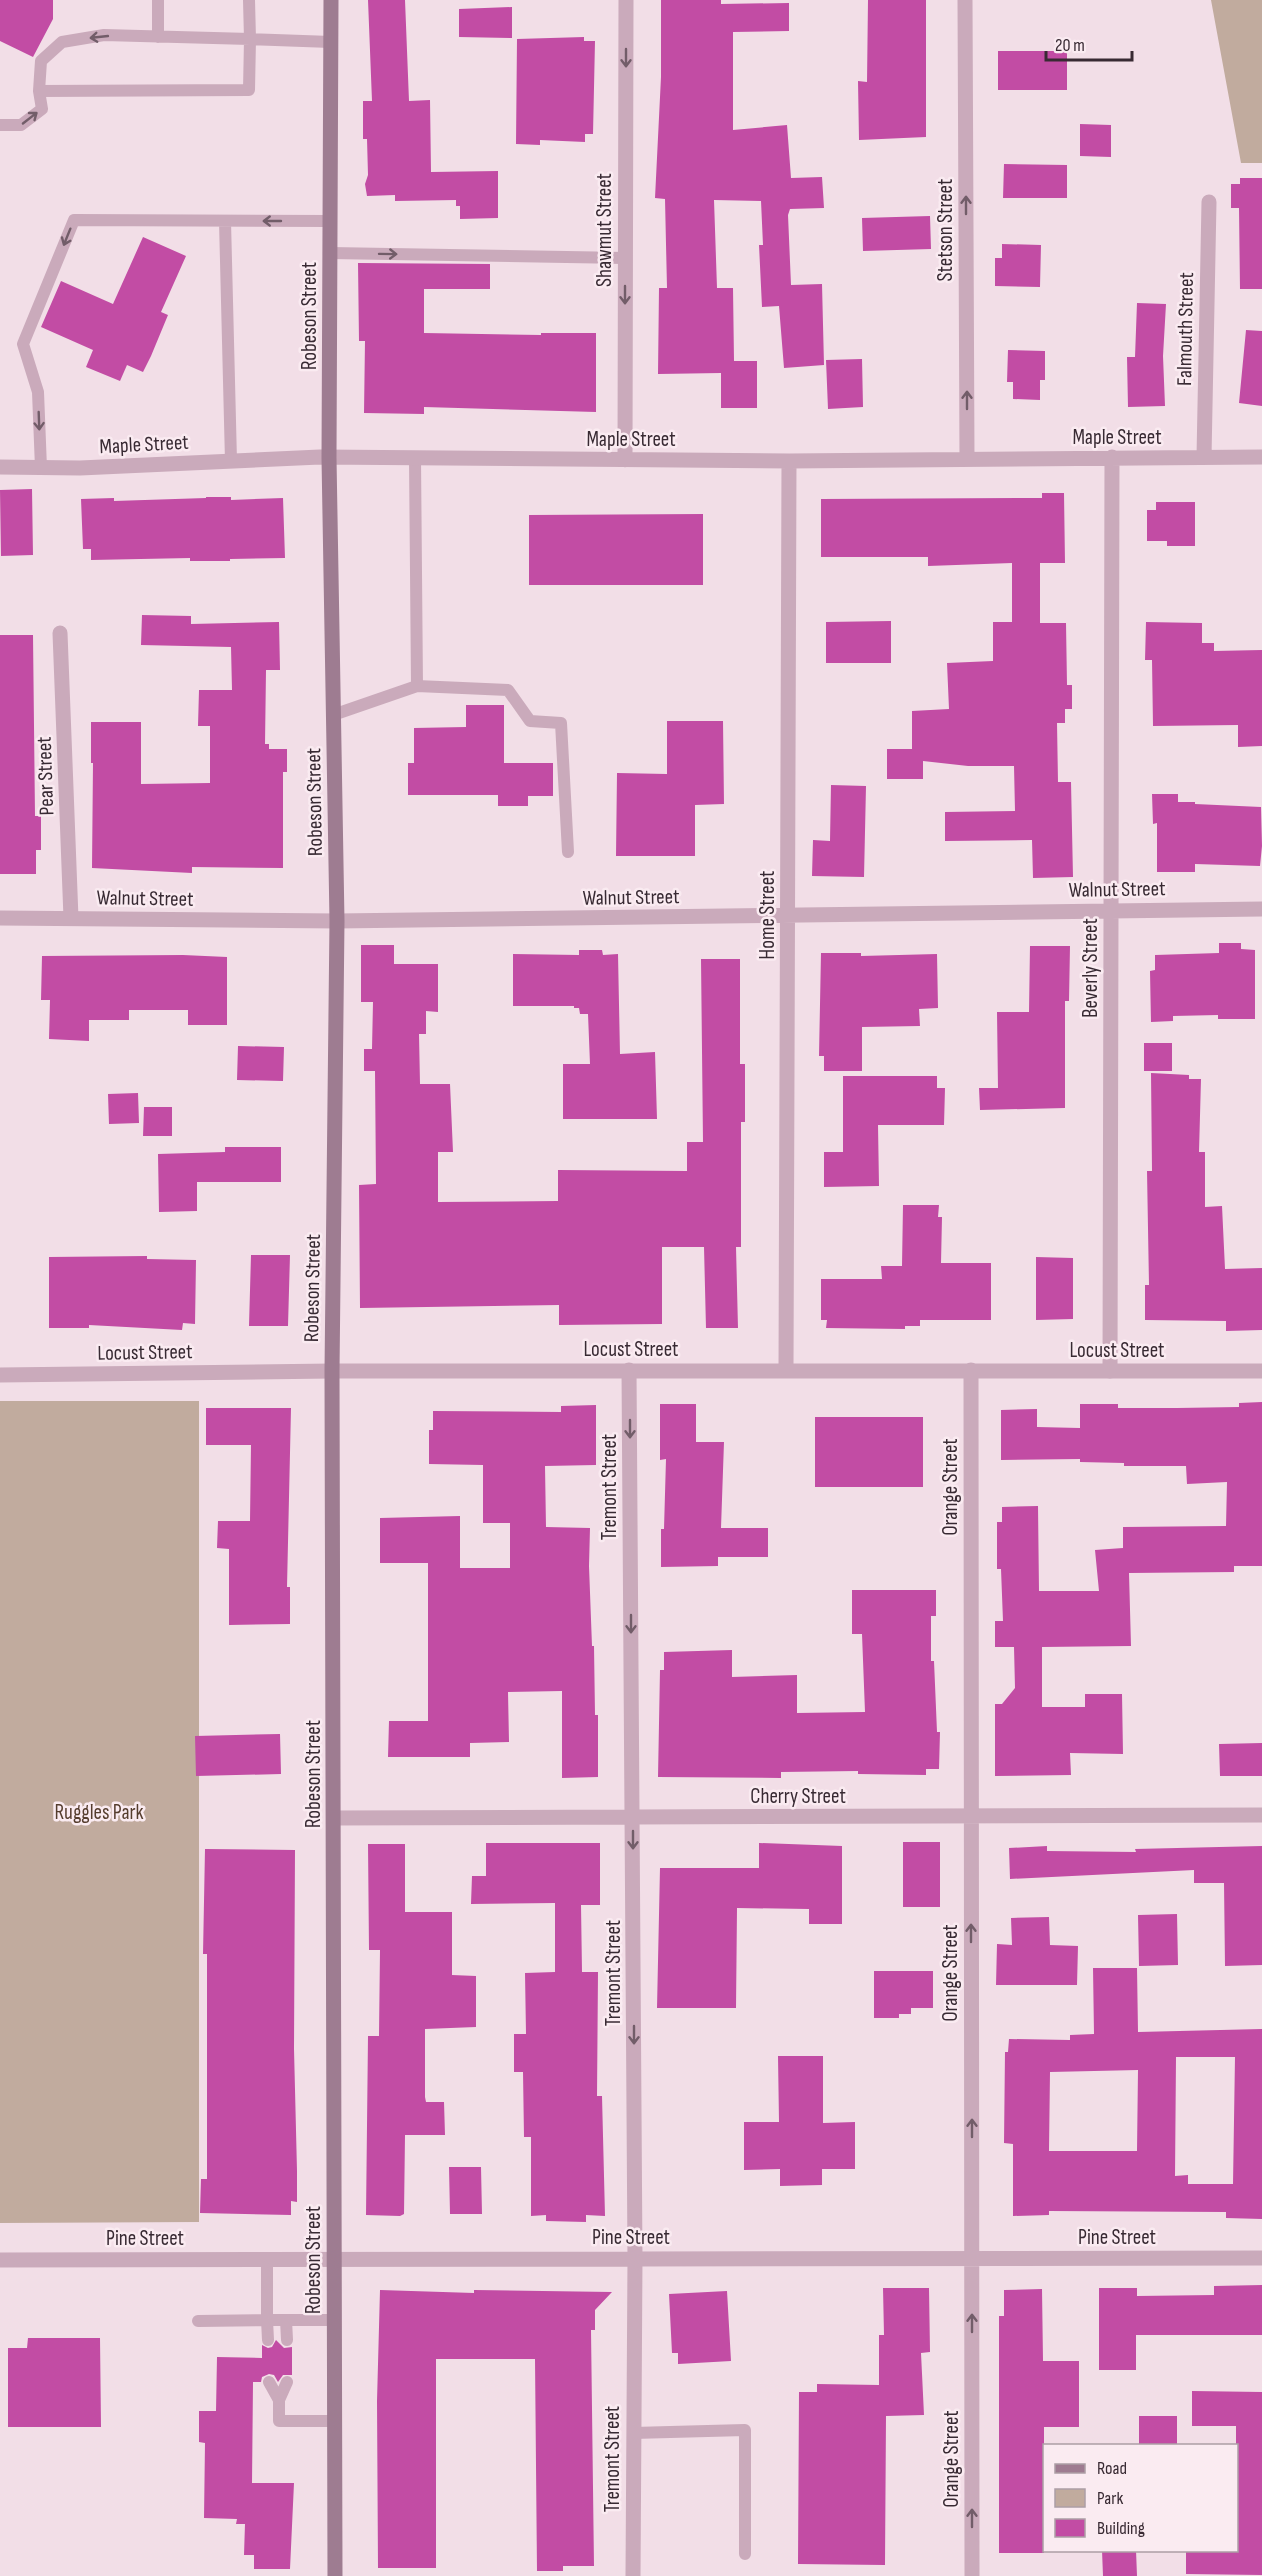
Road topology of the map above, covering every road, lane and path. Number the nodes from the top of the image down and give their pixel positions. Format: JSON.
{"nodes":[{"id":1,"x":158,"y":0,"type":"edge"},
{"id":2,"x":249,"y":0,"type":"edge"},
{"id":3,"x":331,"y":0,"type":"edge"},
{"id":4,"x":626,"y":0,"type":"edge"},
{"id":5,"x":965,"y":0,"type":"edge"},
{"id":6,"x":158,"y":38,"type":"junction"},
{"id":7,"x":250,"y":39,"type":"junction"},
{"id":8,"x":331,"y":42,"type":"junction"},
{"id":9,"x":39,"y":92,"type":"junction"},
{"id":10,"x":0,"y":125,"type":"edge"},
{"id":11,"x":1209,"y":202,"type":"dead end"},
{"id":12,"x":225,"y":220,"type":"junction"},
{"id":13,"x":330,"y":221,"type":"junction"},
{"id":14,"x":330,"y":253,"type":"junction"},
{"id":15,"x":626,"y":258,"type":"junction"},
{"id":16,"x":1112,"y":457,"type":"junction"},
{"id":17,"x":1204,"y":457,"type":"junction"},
{"id":18,"x":1262,"y":457,"type":"edge"},
{"id":19,"x":329,"y":458,"type":"junction"},
{"id":20,"x":415,"y":458,"type":"junction"},
{"id":21,"x":967,"y":459,"type":"junction"},
{"id":22,"x":625,"y":460,"type":"junction"},
{"id":23,"x":231,"y":461,"type":"junction"},
{"id":24,"x":789,"y":461,"type":"junction"},
{"id":25,"x":0,"y":467,"type":"edge"},
{"id":26,"x":41,"y":468,"type":"junction"},
{"id":27,"x":60,"y":633,"type":"dead end"},
{"id":28,"x":417,"y":686,"type":"junction"},
{"id":29,"x":333,"y":716,"type":"junction"},
{"id":30,"x":568,"y":852,"type":"dead end"},
{"id":31,"x":1111,"y":909,"type":"junction"},
{"id":32,"x":1262,"y":909,"type":"edge"},
{"id":33,"x":788,"y":916,"type":"junction"},
{"id":34,"x":0,"y":918,"type":"edge"},
{"id":35,"x":71,"y":918,"type":"junction"},
{"id":36,"x":337,"y":921,"type":"junction"},
{"id":37,"x":629,"y":1370,"type":"junction"},
{"id":38,"x":786,"y":1370,"type":"junction"},
{"id":39,"x":971,"y":1370,"type":"junction"},
{"id":40,"x":333,"y":1371,"type":"junction"},
{"id":41,"x":1110,"y":1371,"type":"junction"},
{"id":42,"x":1262,"y":1371,"type":"edge"},
{"id":43,"x":0,"y":1375,"type":"edge"},
{"id":44,"x":1262,"y":1815,"type":"edge"},
{"id":45,"x":971,"y":1816,"type":"junction"},
{"id":46,"x":633,"y":1817,"type":"junction"},
{"id":47,"x":334,"y":1818,"type":"junction"},
{"id":48,"x":334,"y":2258,"type":"junction"},
{"id":49,"x":634,"y":2258,"type":"junction"},
{"id":50,"x":972,"y":2258,"type":"junction"},
{"id":51,"x":1262,"y":2258,"type":"edge"},
{"id":52,"x":267,"y":2259,"type":"junction"},
{"id":53,"x":0,"y":2260,"type":"edge"},
{"id":54,"x":267,"y":2320,"type":"junction"},
{"id":55,"x":286,"y":2320,"type":"junction"},
{"id":56,"x":334,"y":2320,"type":"junction"},
{"id":57,"x":198,"y":2321,"type":"dead end"},
{"id":58,"x":268,"y":2340,"type":"dead end"},
{"id":59,"x":287,"y":2340,"type":"dead end"},
{"id":60,"x":269,"y":2382,"type":"dead end"},
{"id":61,"x":287,"y":2382,"type":"dead end"},
{"id":62,"x":279,"y":2400,"type":"junction"},
{"id":63,"x":334,"y":2421,"type":"junction"},
{"id":64,"x":633,"y":2433,"type":"junction"},
{"id":65,"x":745,"y":2554,"type":"dead end"},
{"id":66,"x":335,"y":2576,"type":"edge"},
{"id":67,"x":633,"y":2576,"type":"edge"},
{"id":68,"x":972,"y":2576,"type":"edge"}],
"edges":[{"from":1,"to":6,"type":"lane"},
{"from":2,"to":7,"type":"lane"},
{"from":3,"to":8,"type":"main road","name":"Robeson Street"},
{"from":4,"to":15,"type":"street","name":"Shawmut Street","one_way":true},
{"from":21,"to":5,"type":"street","name":"Stetson Street","one_way":true},
{"from":6,"to":7,"type":"lane"},
{"from":6,"to":9,"type":"lane","one_way":true},
{"from":7,"to":8,"type":"lane"},
{"from":7,"to":9,"type":"lane"},
{"from":8,"to":13,"type":"main road","name":"Robeson Street"},
{"from":10,"to":9,"type":"lane","one_way":true},
{"from":11,"to":17,"type":"street","name":"Falmouth Street"},
{"from":13,"to":12,"type":"lane","one_way":true},
{"from":12,"to":23,"type":"lane"},
{"from":12,"to":26,"type":"lane","one_way":true},
{"from":13,"to":14,"type":"main road","name":"Robeson Street"},
{"from":14,"to":15,"type":"lane","one_way":true},
{"from":14,"to":19,"type":"main road","name":"Robeson Street"},
{"from":15,"to":22,"type":"street","name":"Shawmut Street","one_way":true},
{"from":16,"to":17,"type":"street","name":"Maple Street"},
{"from":16,"to":21,"type":"street","name":"Maple Street"},
{"from":16,"to":31,"type":"street","name":"Beverly Street"},
{"from":17,"to":18,"type":"street","name":"Maple Street"},
{"from":19,"to":20,"type":"street","name":"Maple Street"},
{"from":19,"to":23,"type":"street","name":"Maple Street"},
{"from":19,"to":29,"type":"main road","name":"Robeson Street"},
{"from":20,"to":22,"type":"street","name":"Maple Street"},
{"from":20,"to":28,"type":"lane"},
{"from":21,"to":24,"type":"street","name":"Maple Street"},
{"from":22,"to":24,"type":"street","name":"Maple Street"},
{"from":23,"to":26,"type":"street","name":"Maple Street"},
{"from":24,"to":33,"type":"street","name":"Home Street"},
{"from":25,"to":26,"type":"street","name":"Maple Street"},
{"from":27,"to":35,"type":"street","name":"Pear Street"},
{"from":28,"to":29,"type":"lane"},
{"from":28,"to":30,"type":"lane"},
{"from":29,"to":36,"type":"main road","name":"Robeson Street"},
{"from":31,"to":32,"type":"street","name":"Walnut Street"},
{"from":31,"to":33,"type":"street","name":"Walnut Street"},
{"from":31,"to":41,"type":"street","name":"Beverly Street"},
{"from":33,"to":36,"type":"street","name":"Walnut Street"},
{"from":33,"to":38,"type":"street","name":"Home Street"},
{"from":34,"to":35,"type":"street","name":"Walnut Street"},
{"from":35,"to":36,"type":"street","name":"Walnut Street"},
{"from":36,"to":40,"type":"main road","name":"Robeson Street"},
{"from":37,"to":38,"type":"street","name":"Locust Street"},
{"from":37,"to":40,"type":"street","name":"Locust Street"},
{"from":37,"to":46,"type":"street","name":"Tremont Street","one_way":true},
{"from":38,"to":39,"type":"street","name":"Locust Street"},
{"from":39,"to":41,"type":"street","name":"Locust Street"},
{"from":39,"to":45,"type":"street","name":"Orange Street"},
{"from":40,"to":43,"type":"street","name":"Locust Street"},
{"from":40,"to":47,"type":"main road","name":"Robeson Street"},
{"from":41,"to":42,"type":"street","name":"Locust Street"},
{"from":44,"to":45,"type":"street","name":"Cherry Street"},
{"from":45,"to":46,"type":"street","name":"Cherry Street"},
{"from":50,"to":45,"type":"street","name":"Orange Street","one_way":true},
{"from":46,"to":47,"type":"street","name":"Cherry Street"},
{"from":46,"to":49,"type":"street","name":"Tremont Street","one_way":true},
{"from":47,"to":48,"type":"main road","name":"Robeson Street"},
{"from":48,"to":49,"type":"street","name":"Pine Street"},
{"from":48,"to":52,"type":"street","name":"Pine Street"},
{"from":48,"to":56,"type":"main road","name":"Robeson Street"},
{"from":49,"to":50,"type":"street","name":"Pine Street"},
{"from":49,"to":64,"type":"street","name":"Tremont Street"},
{"from":50,"to":51,"type":"street","name":"Pine Street"},
{"from":68,"to":50,"type":"street","name":"Orange Street","one_way":true},
{"from":52,"to":53,"type":"street","name":"Pine Street"},
{"from":52,"to":54,"type":"lane"},
{"from":54,"to":55,"type":"lane"},
{"from":54,"to":57,"type":"lane"},
{"from":54,"to":58,"type":"lane"},
{"from":55,"to":56,"type":"lane"},
{"from":55,"to":59,"type":"lane"},
{"from":56,"to":63,"type":"main road","name":"Robeson Street"},
{"from":60,"to":62,"type":"lane"},
{"from":61,"to":62,"type":"lane"},
{"from":62,"to":63,"type":"lane"},
{"from":63,"to":66,"type":"main road","name":"Robeson Street"},
{"from":64,"to":65,"type":"lane"},
{"from":64,"to":67,"type":"street","name":"Tremont Street"}]}
